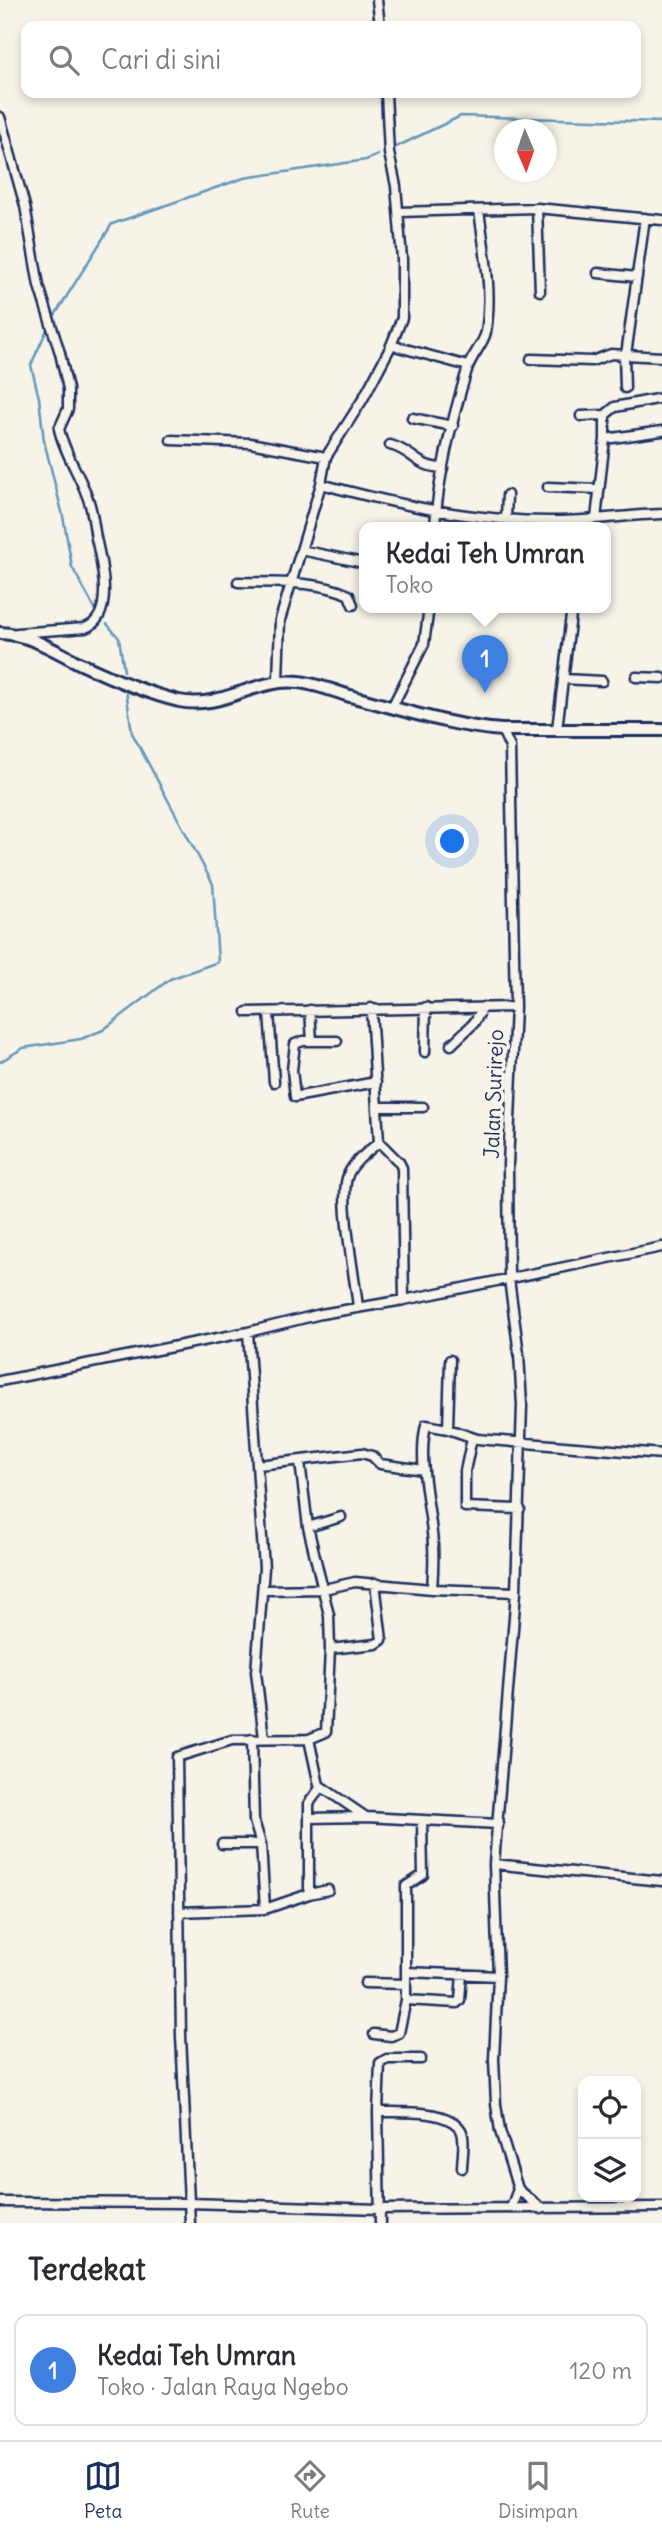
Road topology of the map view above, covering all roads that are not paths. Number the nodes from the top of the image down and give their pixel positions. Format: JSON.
{"nodes":[{"id":1,"x":377,"y":0,"type":"edge"},
{"id":2,"x":379,"y":21,"type":"edge"},
{"id":3,"x":386,"y":98,"type":"edge"},
{"id":4,"x":0,"y":117,"type":"edge"},
{"id":5,"x":537,"y":208,"type":"junction"},
{"id":6,"x":479,"y":210,"type":"junction"},
{"id":7,"x":399,"y":212,"type":"junction"},
{"id":8,"x":645,"y":218,"type":"junction"},
{"id":9,"x":662,"y":220,"type":"edge"},
{"id":10,"x":598,"y":274,"type":"dead end"},
{"id":11,"x":637,"y":277,"type":"junction"},
{"id":12,"x":540,"y":291,"type":"dead end"},
{"id":13,"x":391,"y":345,"type":"junction"},
{"id":14,"x":625,"y":355,"type":"junction"},
{"id":15,"x":662,"y":357,"type":"edge"},
{"id":16,"x":531,"y":359,"type":"dead end"},
{"id":17,"x":468,"y":366,"type":"junction"},
{"id":18,"x":625,"y":388,"type":"dead end"},
{"id":19,"x":662,"y":398,"type":"edge"},
{"id":20,"x":605,"y":415,"type":"junction"},
{"id":21,"x":581,"y":416,"type":"dead end"},
{"id":22,"x":412,"y":418,"type":"dead end"},
{"id":23,"x":453,"y":426,"type":"junction"},
{"id":24,"x":662,"y":430,"type":"edge"},
{"id":25,"x":605,"y":439,"type":"junction"},
{"id":26,"x":171,"y":440,"type":"dead end"},
{"id":27,"x":390,"y":445,"type":"dead end"},
{"id":28,"x":327,"y":457,"type":"junction"},
{"id":29,"x":443,"y":468,"type":"junction"},
{"id":30,"x":321,"y":484,"type":"junction"},
{"id":31,"x":548,"y":487,"type":"dead end"},
{"id":32,"x":599,"y":489,"type":"junction"},
{"id":33,"x":507,"y":495,"type":"dead end"},
{"id":34,"x":436,"y":511,"type":"junction"},
{"id":35,"x":662,"y":514,"type":"edge"},
{"id":36,"x":506,"y":518,"type":"junction"},
{"id":37,"x":596,"y":519,"type":"junction"},
{"id":38,"x":435,"y":522,"type":"edge"},
{"id":39,"x":488,"y":522,"type":"edge"},
{"id":40,"x":534,"y":522,"type":"edge"},
{"id":41,"x":567,"y":522,"type":"edge"},
{"id":42,"x":301,"y":550,"type":"junction"},
{"id":43,"x":359,"y":562,"type":"edge"},
{"id":44,"x":238,"y":582,"type":"dead end"},
{"id":45,"x":292,"y":583,"type":"junction"},
{"id":46,"x":353,"y":605,"type":"dead end"},
{"id":47,"x":428,"y":613,"type":"edge"},
{"id":48,"x":571,"y":613,"type":"edge"},
{"id":49,"x":5,"y":633,"type":"edge"},
{"id":50,"x":636,"y":677,"type":"dead end"},
{"id":51,"x":662,"y":678,"type":"edge"},
{"id":52,"x":563,"y":680,"type":"junction"},
{"id":53,"x":278,"y":681,"type":"junction"},
{"id":54,"x":602,"y":681,"type":"dead end"},
{"id":55,"x":392,"y":707,"type":"junction"},
{"id":56,"x":522,"y":729,"type":"junction"},
{"id":57,"x":557,"y":729,"type":"junction"},
{"id":58,"x":502,"y":730,"type":"junction"},
{"id":59,"x":662,"y":730,"type":"edge"},
{"id":60,"x":510,"y":747,"type":"junction"},
{"id":61,"x":426,"y":1007,"type":"junction"},
{"id":62,"x":483,"y":1007,"type":"junction"},
{"id":63,"x":515,"y":1007,"type":"junction"},
{"id":64,"x":371,"y":1008,"type":"junction"},
{"id":65,"x":310,"y":1010,"type":"junction"},
{"id":66,"x":247,"y":1012,"type":"dead end"},
{"id":67,"x":269,"y":1012,"type":"junction"},
{"id":68,"x":312,"y":1041,"type":"junction"},
{"id":69,"x":337,"y":1041,"type":"dead end"},
{"id":70,"x":451,"y":1045,"type":"dead end"},
{"id":71,"x":425,"y":1052,"type":"dead end"},
{"id":72,"x":274,"y":1082,"type":"dead end"},
{"id":73,"x":376,"y":1082,"type":"junction"},
{"id":74,"x":378,"y":1107,"type":"junction"},
{"id":75,"x":423,"y":1107,"type":"dead end"},
{"id":76,"x":379,"y":1142,"type":"junction"},
{"id":77,"x":662,"y":1247,"type":"edge"},
{"id":78,"x":509,"y":1279,"type":"junction"},
{"id":79,"x":404,"y":1300,"type":"junction"},
{"id":80,"x":358,"y":1307,"type":"junction"},
{"id":81,"x":248,"y":1332,"type":"junction"},
{"id":82,"x":450,"y":1360,"type":"dead end"},
{"id":83,"x":0,"y":1381,"type":"edge"},
{"id":84,"x":448,"y":1429,"type":"junction"},
{"id":85,"x":472,"y":1438,"type":"junction"},
{"id":86,"x":520,"y":1441,"type":"junction"},
{"id":87,"x":662,"y":1454,"type":"edge"},
{"id":88,"x":300,"y":1462,"type":"junction"},
{"id":89,"x":258,"y":1465,"type":"junction"},
{"id":90,"x":424,"y":1470,"type":"junction"},
{"id":91,"x":520,"y":1510,"type":"junction"},
{"id":92,"x":341,"y":1517,"type":"dead end"},
{"id":93,"x":308,"y":1527,"type":"junction"},
{"id":94,"x":375,"y":1583,"type":"junction"},
{"id":95,"x":324,"y":1589,"type":"junction"},
{"id":96,"x":264,"y":1590,"type":"junction"},
{"id":97,"x":432,"y":1590,"type":"junction"},
{"id":98,"x":516,"y":1592,"type":"junction"},
{"id":99,"x":330,"y":1649,"type":"junction"},
{"id":100,"x":264,"y":1738,"type":"junction"},
{"id":101,"x":252,"y":1739,"type":"junction"},
{"id":102,"x":309,"y":1739,"type":"junction"},
{"id":103,"x":321,"y":1787,"type":"junction"},
{"id":104,"x":366,"y":1817,"type":"junction"},
{"id":105,"x":309,"y":1818,"type":"junction"},
{"id":106,"x":422,"y":1820,"type":"junction"},
{"id":107,"x":498,"y":1824,"type":"junction"},
{"id":108,"x":222,"y":1844,"type":"dead end"},
{"id":109,"x":261,"y":1844,"type":"junction"},
{"id":110,"x":494,"y":1864,"type":"junction"},
{"id":111,"x":662,"y":1881,"type":"edge"},
{"id":112,"x":328,"y":1890,"type":"dead end"},
{"id":113,"x":309,"y":1894,"type":"junction"},
{"id":114,"x":265,"y":1909,"type":"junction"},
{"id":115,"x":179,"y":1912,"type":"junction"},
{"id":116,"x":407,"y":1972,"type":"junction"},
{"id":117,"x":462,"y":1975,"type":"junction"},
{"id":118,"x":498,"y":1976,"type":"junction"},
{"id":119,"x":365,"y":1983,"type":"dead end"},
{"id":120,"x":406,"y":1984,"type":"junction"},
{"id":121,"x":406,"y":2000,"type":"junction"},
{"id":122,"x":374,"y":2034,"type":"dead end"},
{"id":123,"x":421,"y":2059,"type":"dead end"},
{"id":124,"x":378,"y":2112,"type":"junction"},
{"id":125,"x":462,"y":2168,"type":"dead end"},
{"id":126,"x":518,"y":2189,"type":"junction"},
{"id":127,"x":0,"y":2202,"type":"edge"},
{"id":128,"x":189,"y":2203,"type":"junction"},
{"id":129,"x":662,"y":2207,"type":"edge"},
{"id":130,"x":511,"y":2208,"type":"junction"},
{"id":131,"x":379,"y":2209,"type":"junction"},
{"id":132,"x":542,"y":2209,"type":"junction"},
{"id":133,"x":190,"y":2223,"type":"edge"},
{"id":134,"x":380,"y":2223,"type":"edge"}],
"edges":[{"from":1,"to":2,"type":"street"},
{"from":3,"to":7,"type":"street"},
{"from":4,"to":49,"type":"street"},
{"from":5,"to":6,"type":"street"},
{"from":5,"to":8,"type":"street"},
{"from":5,"to":12,"type":"street"},
{"from":6,"to":7,"type":"street"},
{"from":6,"to":17,"type":"street"},
{"from":7,"to":13,"type":"street"},
{"from":8,"to":9,"type":"street"},
{"from":8,"to":11,"type":"street"},
{"from":10,"to":11,"type":"street"},
{"from":11,"to":14,"type":"street"},
{"from":13,"to":17,"type":"street"},
{"from":13,"to":28,"type":"street"},
{"from":14,"to":15,"type":"street"},
{"from":14,"to":16,"type":"street"},
{"from":14,"to":18,"type":"street"},
{"from":17,"to":23,"type":"street"},
{"from":19,"to":20,"type":"street"},
{"from":20,"to":21,"type":"street"},
{"from":20,"to":25,"type":"street"},
{"from":22,"to":23,"type":"street"},
{"from":23,"to":29,"type":"street"},
{"from":24,"to":25,"type":"street"},
{"from":25,"to":32,"type":"street"},
{"from":26,"to":28,"type":"street"},
{"from":27,"to":29,"type":"street"},
{"from":28,"to":30,"type":"street"},
{"from":29,"to":34,"type":"street"},
{"from":30,"to":34,"type":"street"},
{"from":30,"to":42,"type":"street"},
{"from":31,"to":32,"type":"street"},
{"from":32,"to":37,"type":"street"},
{"from":33,"to":36,"type":"street"},
{"from":34,"to":38,"type":"street"},
{"from":34,"to":39,"type":"street"},
{"from":35,"to":37,"type":"street"},
{"from":36,"to":39,"type":"street"},
{"from":36,"to":40,"type":"street"},
{"from":37,"to":41,"type":"street"},
{"from":42,"to":43,"type":"street"},
{"from":42,"to":45,"type":"street"},
{"from":44,"to":45,"type":"street"},
{"from":45,"to":46,"type":"street"},
{"from":45,"to":53,"type":"street"},
{"from":47,"to":55,"type":"street"},
{"from":48,"to":52,"type":"street"},
{"from":49,"to":53,"type":"street"},
{"from":50,"to":51,"type":"street"},
{"from":52,"to":54,"type":"street"},
{"from":52,"to":57,"type":"street"},
{"from":53,"to":55,"type":"street"},
{"from":55,"to":58,"type":"street"},
{"from":56,"to":57,"type":"street"},
{"from":56,"to":58,"type":"street"},
{"from":56,"to":60,"type":"street"},
{"from":57,"to":59,"type":"street"},
{"from":58,"to":60,"type":"street","name":"Jalan Surirejo"},
{"from":60,"to":63,"type":"street","name":"Jalan Surirejo"},
{"from":61,"to":62,"type":"street"},
{"from":61,"to":64,"type":"street"},
{"from":61,"to":71,"type":"street"},
{"from":62,"to":63,"type":"street"},
{"from":62,"to":70,"type":"street"},
{"from":63,"to":78,"type":"street","name":"Jalan Surirejo"},
{"from":64,"to":65,"type":"street"},
{"from":64,"to":73,"type":"street"},
{"from":65,"to":67,"type":"street"},
{"from":65,"to":68,"type":"street"},
{"from":66,"to":67,"type":"street"},
{"from":67,"to":72,"type":"street"},
{"from":68,"to":69,"type":"street"},
{"from":68,"to":73,"type":"street"},
{"from":73,"to":74,"type":"street"},
{"from":74,"to":75,"type":"street"},
{"from":74,"to":76,"type":"street"},
{"from":76,"to":79,"type":"street"},
{"from":76,"to":80,"type":"street"},
{"from":77,"to":78,"type":"street"},
{"from":78,"to":79,"type":"street"},
{"from":78,"to":86,"type":"street","name":"Jalan Surirejo"},
{"from":79,"to":80,"type":"street"},
{"from":80,"to":81,"type":"street"},
{"from":81,"to":83,"type":"street"},
{"from":81,"to":89,"type":"street"},
{"from":82,"to":84,"type":"street"},
{"from":84,"to":85,"type":"street"},
{"from":84,"to":90,"type":"street"},
{"from":85,"to":86,"type":"street"},
{"from":85,"to":91,"type":"street"},
{"from":86,"to":87,"type":"street"},
{"from":86,"to":91,"type":"street","name":"Jalan Surirejo"},
{"from":88,"to":89,"type":"street"},
{"from":88,"to":90,"type":"street"},
{"from":88,"to":93,"type":"street"},
{"from":89,"to":96,"type":"street"},
{"from":90,"to":97,"type":"street"},
{"from":91,"to":98,"type":"street","name":"Jalan Surirejo"},
{"from":92,"to":93,"type":"street"},
{"from":93,"to":95,"type":"street"},
{"from":94,"to":95,"type":"street"},
{"from":94,"to":97,"type":"street"},
{"from":94,"to":99,"type":"street"},
{"from":95,"to":96,"type":"street"},
{"from":95,"to":99,"type":"street"},
{"from":96,"to":100,"type":"street"},
{"from":97,"to":98,"type":"street"},
{"from":98,"to":107,"type":"street","name":"Jalan Surirejo"},
{"from":99,"to":102,"type":"street"},
{"from":100,"to":101,"type":"street"},
{"from":100,"to":102,"type":"street"},
{"from":101,"to":109,"type":"street"},
{"from":101,"to":115,"type":"street"},
{"from":102,"to":103,"type":"street"},
{"from":103,"to":104,"type":"street"},
{"from":103,"to":105,"type":"street"},
{"from":104,"to":105,"type":"street"},
{"from":104,"to":106,"type":"street"},
{"from":105,"to":113,"type":"street"},
{"from":106,"to":107,"type":"street"},
{"from":106,"to":116,"type":"street"},
{"from":107,"to":110,"type":"street","name":"Jalan Surirejo"},
{"from":108,"to":109,"type":"street"},
{"from":109,"to":114,"type":"street"},
{"from":110,"to":111,"type":"street"},
{"from":110,"to":118,"type":"street","name":"Jalan Surirejo"},
{"from":112,"to":113,"type":"street"},
{"from":113,"to":114,"type":"street"},
{"from":114,"to":115,"type":"street"},
{"from":115,"to":128,"type":"street"},
{"from":116,"to":117,"type":"street"},
{"from":116,"to":120,"type":"street"},
{"from":117,"to":118,"type":"street"},
{"from":117,"to":121,"type":"street"},
{"from":118,"to":126,"type":"street","name":"Jalan Surirejo"},
{"from":119,"to":120,"type":"street"},
{"from":120,"to":121,"type":"street"},
{"from":121,"to":122,"type":"street"},
{"from":123,"to":124,"type":"street"},
{"from":124,"to":125,"type":"street"},
{"from":124,"to":131,"type":"street"},
{"from":126,"to":130,"type":"street"},
{"from":126,"to":132,"type":"street"},
{"from":127,"to":128,"type":"street"},
{"from":128,"to":131,"type":"street"},
{"from":128,"to":133,"type":"street"},
{"from":129,"to":132,"type":"street"},
{"from":130,"to":131,"type":"street"},
{"from":130,"to":132,"type":"street"},
{"from":131,"to":134,"type":"street"}]}
